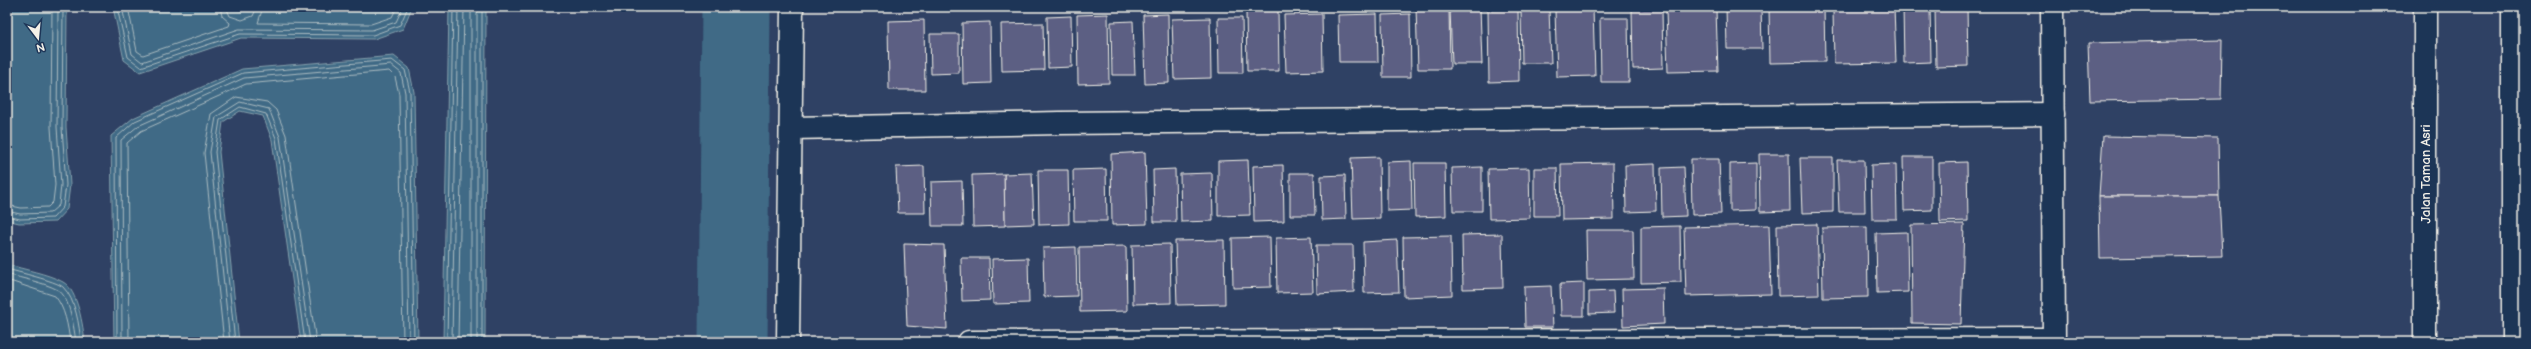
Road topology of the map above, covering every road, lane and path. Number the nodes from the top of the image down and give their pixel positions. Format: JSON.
{"nodes":[{"id":1,"x":792,"y":7,"type":"edge"},
{"id":2,"x":2052,"y":7,"type":"edge"},
{"id":3,"x":2425,"y":7,"type":"edge"},
{"id":4,"x":2513,"y":7,"type":"edge"},
{"id":5,"x":2053,"y":114,"type":"junction"},
{"id":6,"x":791,"y":128,"type":"junction"},
{"id":7,"x":2054,"y":340,"type":"edge"},
{"id":8,"x":788,"y":342,"type":"edge"},
{"id":9,"x":969,"y":342,"type":"edge"},
{"id":10,"x":2425,"y":342,"type":"edge"},
{"id":11,"x":2513,"y":342,"type":"edge"}],
"edges":[{"from":1,"to":6,"type":"street"},
{"from":2,"to":5,"type":"street"},
{"from":3,"to":10,"type":"street","name":"Jalan Taman Asri"},
{"from":4,"to":11,"type":"street"},
{"from":5,"to":6,"type":"street"},
{"from":5,"to":7,"type":"street"},
{"from":6,"to":8,"type":"street"},
{"from":7,"to":9,"type":"street"}]}
